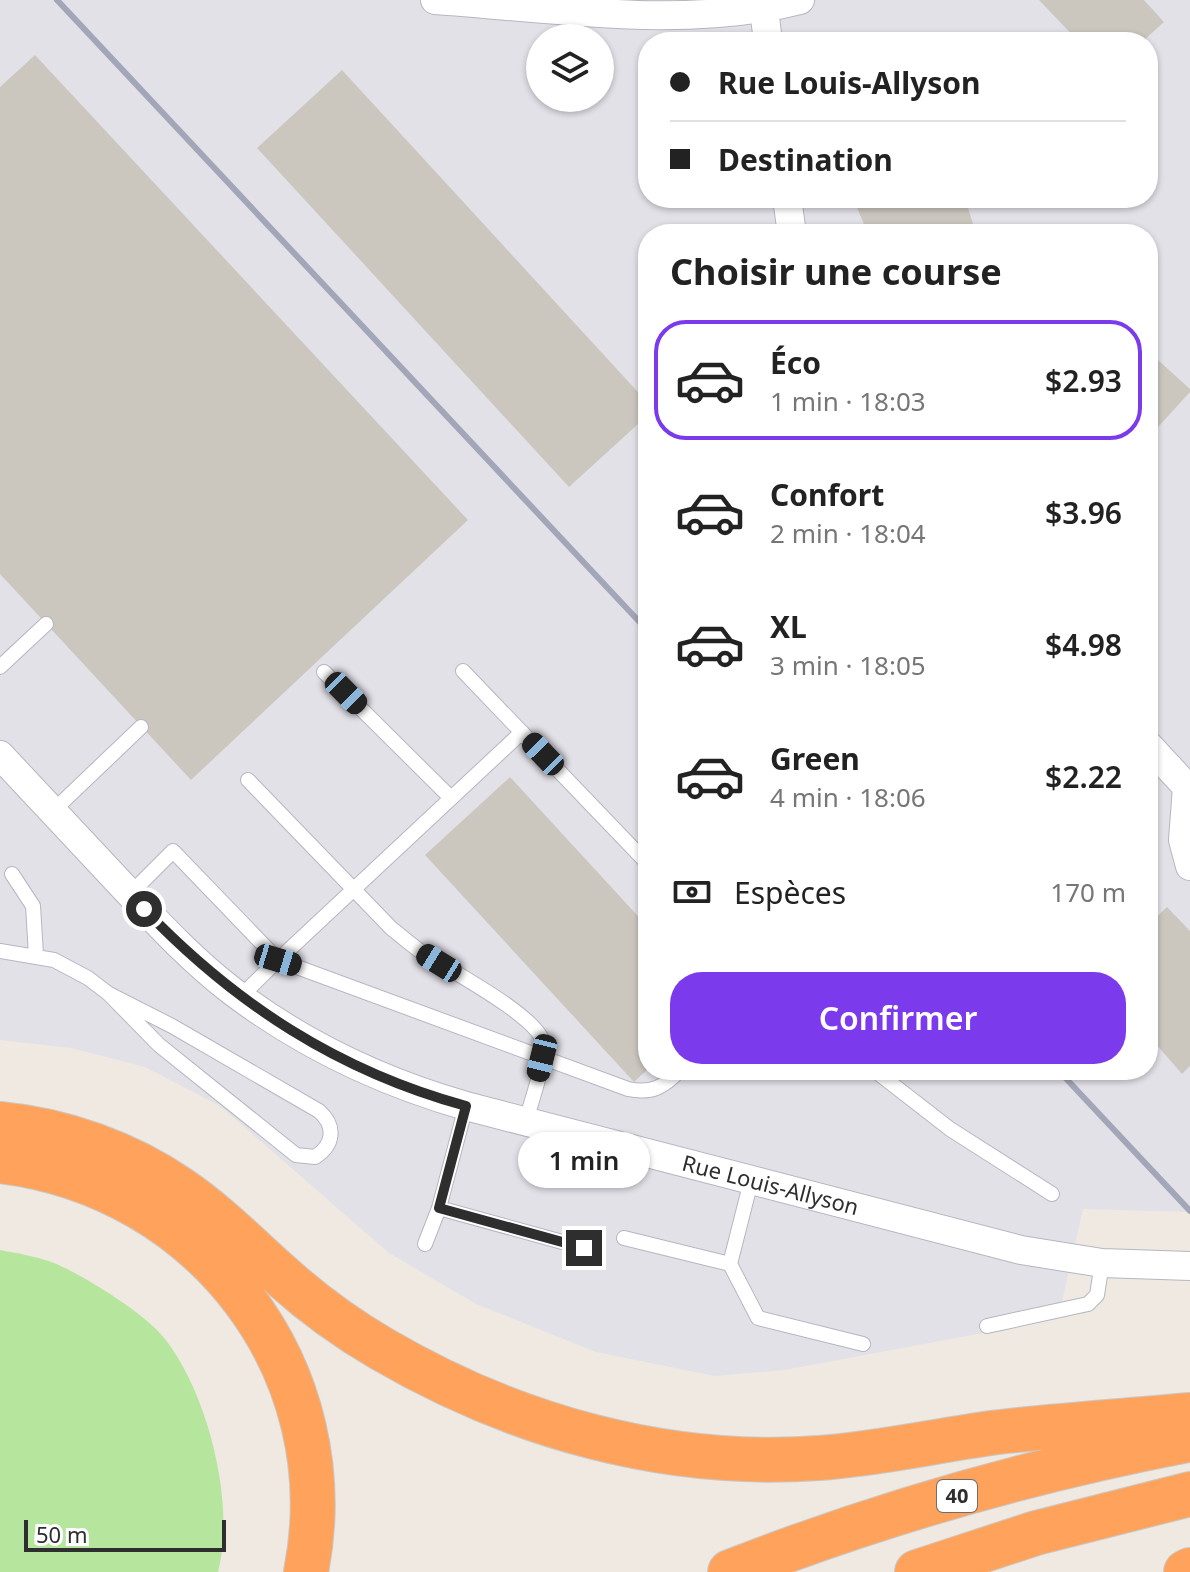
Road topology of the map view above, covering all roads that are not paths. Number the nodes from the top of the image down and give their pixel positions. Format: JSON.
{"nodes":[{"id":1,"x":435,"y":0,"type":"edge"},
{"id":2,"x":800,"y":0,"type":"edge"},
{"id":3,"x":764,"y":9,"type":"junction"},
{"id":4,"x":767,"y":32,"type":"edge"},
{"id":5,"x":46,"y":624,"type":"dead end"},
{"id":6,"x":0,"y":667,"type":"edge"},
{"id":7,"x":463,"y":671,"type":"dead end"},
{"id":8,"x":324,"y":672,"type":"dead end"},
{"id":9,"x":141,"y":727,"type":"dead end"},
{"id":10,"x":522,"y":732,"type":"junction"},
{"id":11,"x":0,"y":755,"type":"edge"},
{"id":12,"x":1158,"y":756,"type":"edge"},
{"id":13,"x":248,"y":780,"type":"dead end"},
{"id":14,"x":1188,"y":787,"type":"edge"},
{"id":15,"x":451,"y":798,"type":"junction"},
{"id":16,"x":53,"y":811,"type":"junction"},
{"id":17,"x":638,"y":854,"type":"edge"},
{"id":18,"x":1190,"y":866,"type":"edge"},
{"id":19,"x":12,"y":874,"type":"dead end"},
{"id":20,"x":353,"y":889,"type":"junction"},
{"id":21,"x":130,"y":894,"type":"junction"},
{"id":22,"x":0,"y":951,"type":"edge"},
{"id":23,"x":36,"y":955,"type":"junction"},
{"id":24,"x":278,"y":960,"type":"junction"},
{"id":25,"x":109,"y":994,"type":"junction"},
{"id":26,"x":240,"y":997,"type":"junction"},
{"id":27,"x":542,"y":1058,"type":"junction"},
{"id":28,"x":669,"y":1080,"type":"edge"},
{"id":29,"x":887,"y":1080,"type":"edge"},
{"id":30,"x":466,"y":1106,"type":"junction"},
{"id":31,"x":526,"y":1122,"type":"junction"},
{"id":32,"x":0,"y":1124,"type":"edge"},
{"id":33,"x":0,"y":1161,"type":"edge"},
{"id":34,"x":751,"y":1181,"type":"junction"},
{"id":35,"x":1052,"y":1194,"type":"dead end"},
{"id":36,"x":439,"y":1208,"type":"junction"},
{"id":37,"x":624,"y":1238,"type":"dead end"},
{"id":38,"x":425,"y":1244,"type":"dead end"},
{"id":39,"x":584,"y":1248,"type":"dead end"},
{"id":40,"x":1102,"y":1263,"type":"junction"},
{"id":41,"x":730,"y":1264,"type":"junction"},
{"id":42,"x":1190,"y":1266,"type":"edge"},
{"id":43,"x":987,"y":1326,"type":"dead end"},
{"id":44,"x":863,"y":1344,"type":"dead end"},
{"id":45,"x":1190,"y":1415,"type":"edge"},
{"id":46,"x":1190,"y":1439,"type":"edge"},
{"id":47,"x":1190,"y":1494,"type":"edge"},
{"id":48,"x":306,"y":1572,"type":"edge"},
{"id":49,"x":730,"y":1572,"type":"edge"},
{"id":50,"x":917,"y":1572,"type":"edge"}],
"edges":[{"from":1,"to":3,"type":"street"},
{"from":2,"to":3,"type":"street"},
{"from":3,"to":4,"type":"street"},
{"from":5,"to":6,"type":"lane"},
{"from":7,"to":10,"type":"lane"},
{"from":8,"to":15,"type":"lane"},
{"from":9,"to":16,"type":"lane"},
{"from":10,"to":15,"type":"lane"},
{"from":10,"to":17,"type":"lane"},
{"from":11,"to":16,"type":"street","name":"Rue Louis-Allyson"},
{"from":12,"to":14,"type":"street"},
{"from":13,"to":20,"type":"lane"},
{"from":14,"to":18,"type":"street"},
{"from":15,"to":20,"type":"lane"},
{"from":16,"to":21,"type":"street","name":"Rue Louis-Allyson"},
{"from":19,"to":23,"type":"lane"},
{"from":20,"to":24,"type":"lane"},
{"from":20,"to":27,"type":"lane"},
{"from":21,"to":24,"type":"lane"},
{"from":21,"to":26,"type":"street","name":"Rue Louis-Allyson"},
{"from":22,"to":23,"type":"lane"},
{"from":23,"to":25,"type":"lane"},
{"from":24,"to":26,"type":"lane"},
{"from":24,"to":27,"type":"lane"},
{"from":25,"to":25,"type":"lane"},
{"from":26,"to":30,"type":"street","name":"Rue Louis-Allyson"},
{"from":27,"to":28,"type":"lane"},
{"from":27,"to":31,"type":"lane"},
{"from":29,"to":35,"type":"lane"},
{"from":30,"to":31,"type":"street","name":"Rue Louis-Allyson"},
{"from":30,"to":36,"type":"lane"},
{"from":31,"to":34,"type":"street","name":"Rue Louis-Allyson"},
{"from":32,"to":45,"type":"highway"},
{"from":33,"to":48,"type":"highway"},
{"from":34,"to":40,"type":"street","name":"Rue Louis-Allyson"},
{"from":34,"to":41,"type":"lane"},
{"from":36,"to":38,"type":"lane"},
{"from":36,"to":39,"type":"lane"},
{"from":37,"to":41,"type":"lane"},
{"from":40,"to":42,"type":"street","name":"Rue Louis-Allyson"},
{"from":40,"to":43,"type":"lane"},
{"from":41,"to":44,"type":"lane"},
{"from":46,"to":49,"type":"highway","number":"40"},
{"from":47,"to":50,"type":"highway"}]}
